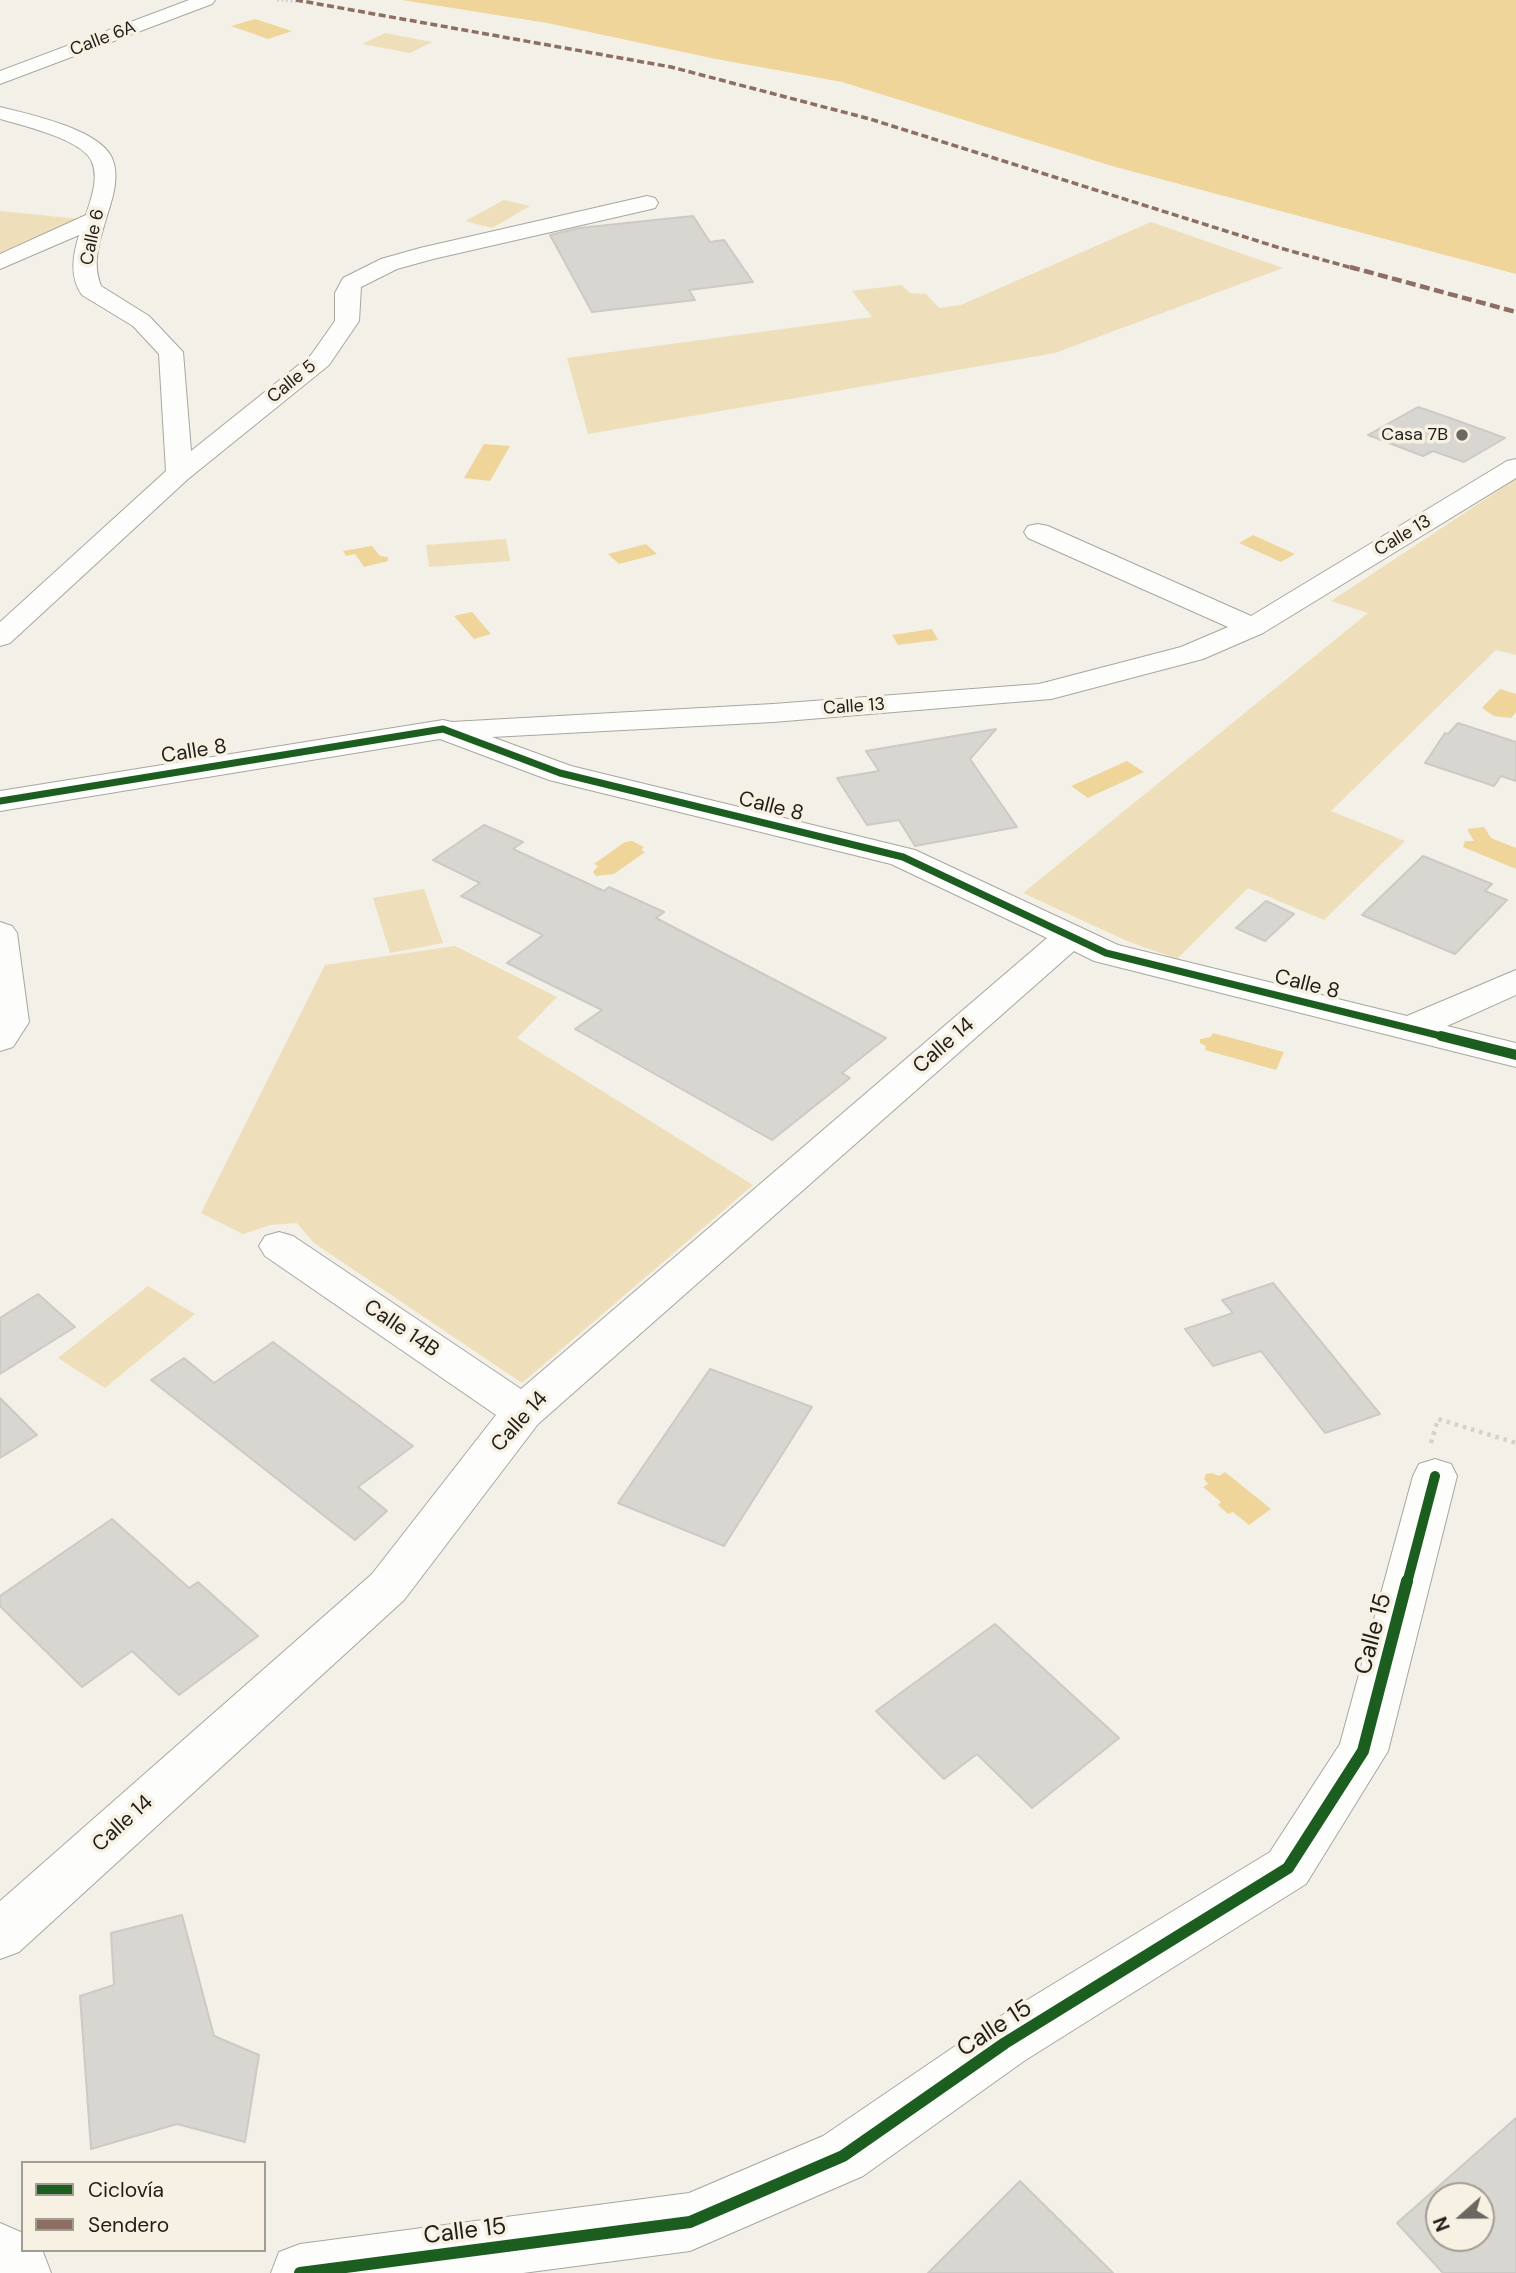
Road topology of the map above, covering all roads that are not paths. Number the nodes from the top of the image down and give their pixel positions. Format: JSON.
{"nodes":[{"id":1,"x":206,"y":0,"type":"edge"},
{"id":2,"x":0,"y":78,"type":"edge"},
{"id":3,"x":0,"y":113,"type":"edge"},
{"id":4,"x":647,"y":202,"type":"dead end"},
{"id":5,"x":93,"y":220,"type":"junction"},
{"id":6,"x":0,"y":262,"type":"edge"},
{"id":7,"x":1516,"y":467,"type":"edge"},
{"id":8,"x":179,"y":473,"type":"junction"},
{"id":9,"x":1038,"y":532,"type":"dead end"},
{"id":10,"x":1254,"y":627,"type":"junction"},
{"id":11,"x":0,"y":637,"type":"edge"},
{"id":12,"x":443,"y":729,"type":"junction"},
{"id":13,"x":0,"y":801,"type":"edge"},
{"id":14,"x":0,"y":933,"type":"edge"},
{"id":15,"x":1069,"y":937,"type":"junction"},
{"id":16,"x":1516,"y":981,"type":"edge"},
{"id":17,"x":1409,"y":1028,"type":"junction"},
{"id":18,"x":0,"y":1039,"type":"edge"},
{"id":19,"x":1516,"y":1055,"type":"edge"},
{"id":20,"x":279,"y":1246,"type":"dead end"},
{"id":21,"x":523,"y":1412,"type":"junction"},
{"id":22,"x":1435,"y":1476,"type":"road end"},
{"id":23,"x":0,"y":1935,"type":"edge"},
{"id":24,"x":0,"y":2252,"type":"edge"},
{"id":25,"x":22,"y":2273,"type":"edge"},
{"id":26,"x":300,"y":2273,"type":"edge"}],
"edges":[{"from":1,"to":2,"type":"street","name":"Calle 6A"},
{"from":3,"to":5,"type":"street","name":"Calle 6"},
{"from":4,"to":8,"type":"street","name":"Calle 5"},
{"from":5,"to":6,"type":"street"},
{"from":5,"to":8,"type":"street","name":"Calle 6"},
{"from":7,"to":10,"type":"street","name":"Calle 13"},
{"from":8,"to":11,"type":"street","name":"Calle 5"},
{"from":9,"to":10,"type":"street"},
{"from":10,"to":12,"type":"street","name":"Calle 13"},
{"from":12,"to":13,"type":"street","name":"Calle 8"},
{"from":12,"to":15,"type":"street","name":"Calle 8"},
{"from":14,"to":18,"type":"street"},
{"from":15,"to":17,"type":"street","name":"Calle 8"},
{"from":15,"to":21,"type":"street","name":"Calle 14"},
{"from":16,"to":17,"type":"street"},
{"from":17,"to":19,"type":"street","name":"Calle 8"},
{"from":20,"to":21,"type":"street","name":"Calle 14B"},
{"from":21,"to":23,"type":"street","name":"Calle 14"},
{"from":22,"to":26,"type":"street","name":"Calle 15"},
{"from":24,"to":25,"type":"street"}]}
